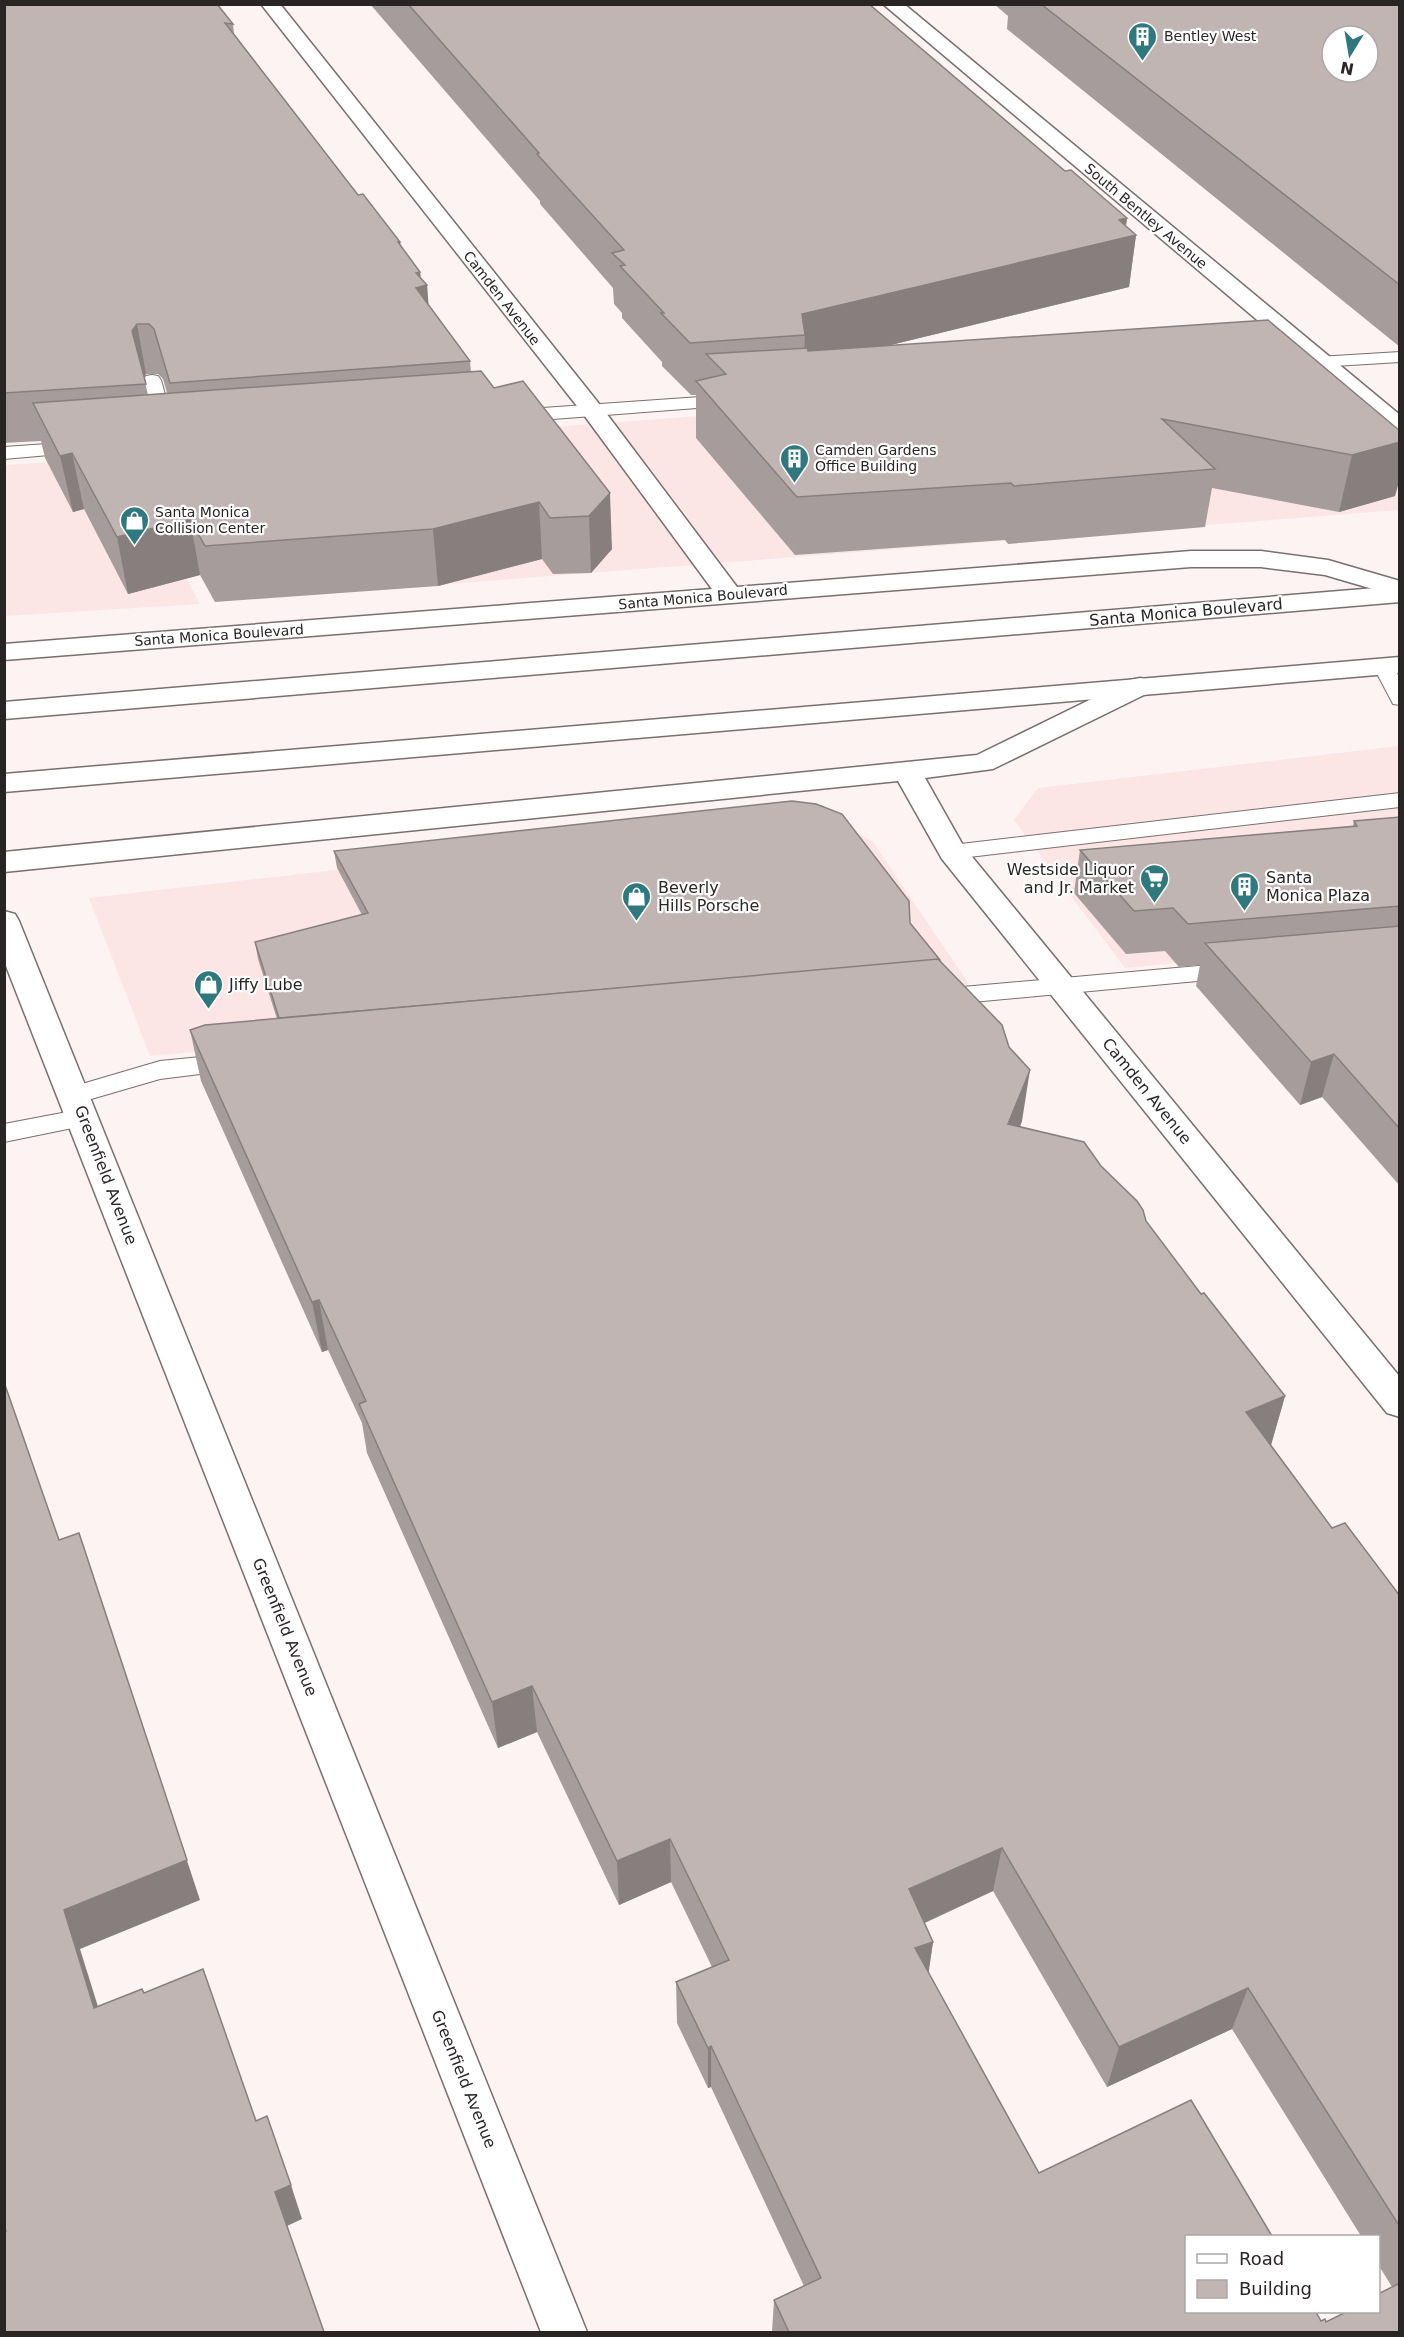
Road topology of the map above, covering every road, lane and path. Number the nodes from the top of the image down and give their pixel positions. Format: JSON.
{"nodes":[{"id":1,"x":270,"y":4,"type":"edge"},
{"id":2,"x":892,"y":4,"type":"edge"},
{"id":3,"x":1400,"y":357,"type":"edge"},
{"id":4,"x":1321,"y":362,"type":"junction"},
{"id":5,"x":1285,"y":364,"type":"edge"},
{"id":6,"x":152,"y":380,"type":"edge"},
{"id":7,"x":748,"y":400,"type":"edge"},
{"id":8,"x":592,"y":410,"type":"junction"},
{"id":9,"x":493,"y":418,"type":"edge"},
{"id":10,"x":1400,"y":428,"type":"edge"},
{"id":11,"x":168,"y":442,"type":"edge"},
{"id":12,"x":98,"y":447,"type":"edge"},
{"id":13,"x":4,"y":453,"type":"edge"},
{"id":14,"x":1400,"y":589,"type":"edge"},
{"id":15,"x":1400,"y":594,"type":"edge"},
{"id":16,"x":730,"y":595,"type":"junction"},
{"id":17,"x":4,"y":652,"type":"edge"},
{"id":18,"x":1391,"y":665,"type":"edge"},
{"id":19,"x":1140,"y":686,"type":"junction"},
{"id":20,"x":1400,"y":699,"type":"edge"},
{"id":21,"x":4,"y":711,"type":"edge"},
{"id":22,"x":907,"y":771,"type":"junction"},
{"id":23,"x":4,"y":783,"type":"edge"},
{"id":24,"x":1400,"y":800,"type":"edge"},
{"id":25,"x":952,"y":852,"type":"junction"},
{"id":26,"x":4,"y":862,"type":"edge"},
{"id":27,"x":4,"y":921,"type":"edge"},
{"id":28,"x":1251,"y":970,"type":"edge"},
{"id":29,"x":1062,"y":986,"type":"junction"},
{"id":30,"x":922,"y":999,"type":"edge"},
{"id":31,"x":256,"y":1061,"type":"edge"},
{"id":32,"x":79,"y":1106,"type":"junction"},
{"id":33,"x":4,"y":1133,"type":"edge"},
{"id":34,"x":1400,"y":1403,"type":"edge"},
{"id":35,"x":564,"y":2332,"type":"edge"}],
"edges":[{"from":1,"to":8,"type":"street","name":"Camden Avenue"},
{"from":2,"to":4,"type":"street","name":"South Bentley Avenue"},
{"from":3,"to":4,"type":"lane"},
{"from":4,"to":5,"type":"lane"},
{"from":4,"to":10,"type":"street","name":"South Bentley Avenue"},
{"from":6,"to":11,"type":"lane"},
{"from":7,"to":8,"type":"lane"},
{"from":8,"to":9,"type":"lane"},
{"from":8,"to":16,"type":"street","name":"Camden Avenue"},
{"from":12,"to":13,"type":"lane"},
{"from":14,"to":16,"type":"street","name":"Santa Monica Boulevard"},
{"from":15,"to":21,"type":"street","name":"Santa Monica Boulevard"},
{"from":16,"to":17,"type":"street","name":"Santa Monica Boulevard"},
{"from":18,"to":19,"type":"street"},
{"from":18,"to":20,"type":"lane"},
{"from":19,"to":22,"type":"street"},
{"from":19,"to":23,"type":"street"},
{"from":22,"to":25,"type":"street","name":"Camden Avenue"},
{"from":22,"to":26,"type":"street"},
{"from":24,"to":25,"type":"lane"},
{"from":25,"to":29,"type":"street","name":"Camden Avenue"},
{"from":27,"to":32,"type":"street","name":"Greenfield Avenue"},
{"from":28,"to":29,"type":"lane"},
{"from":29,"to":30,"type":"lane"},
{"from":29,"to":34,"type":"street","name":"Camden Avenue"},
{"from":31,"to":32,"type":"lane"},
{"from":32,"to":33,"type":"lane"},
{"from":32,"to":35,"type":"street","name":"Greenfield Avenue"}]}
